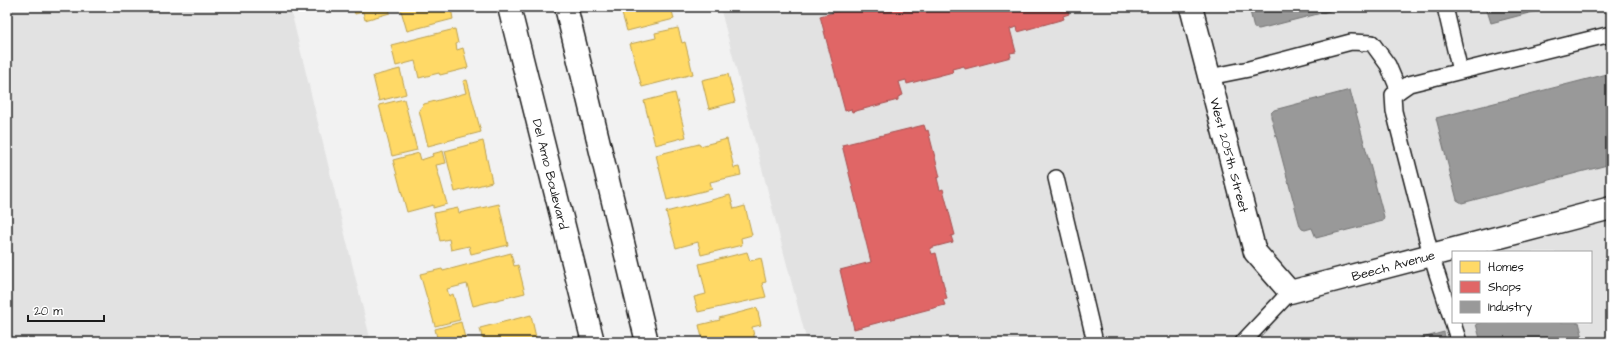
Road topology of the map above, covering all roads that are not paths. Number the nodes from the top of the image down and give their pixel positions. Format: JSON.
{"nodes":[{"id":1,"x":509,"y":7,"type":"edge"},
{"id":2,"x":566,"y":7,"type":"edge"},
{"id":3,"x":1191,"y":7,"type":"edge"},
{"id":4,"x":1445,"y":7,"type":"edge"},
{"id":5,"x":1611,"y":34,"type":"edge"},
{"id":6,"x":1460,"y":71,"type":"junction"},
{"id":7,"x":1209,"y":77,"type":"junction"},
{"id":8,"x":1399,"y":91,"type":"junction"},
{"id":9,"x":1056,"y":178,"type":"dead end"},
{"id":10,"x":1611,"y":208,"type":"edge"},
{"id":11,"x":1431,"y":255,"type":"junction"},
{"id":12,"x":1290,"y":292,"type":"junction"},
{"id":13,"x":1452,"y":320,"type":"edge"},
{"id":14,"x":1453,"y":323,"type":"edge"},
{"id":15,"x":593,"y":342,"type":"edge"},
{"id":16,"x":647,"y":342,"type":"edge"},
{"id":17,"x":1095,"y":342,"type":"edge"},
{"id":18,"x":1243,"y":342,"type":"edge"},
{"id":19,"x":1459,"y":342,"type":"edge"}],
"edges":[{"from":1,"to":15,"type":"main road","name":"Del Amo Boulevard"},
{"from":2,"to":16,"type":"main road"},
{"from":3,"to":7,"type":"main road","name":"West 205th Street"},
{"from":4,"to":6,"type":"lane"},
{"from":5,"to":6,"type":"lane"},
{"from":6,"to":8,"type":"lane"},
{"from":7,"to":8,"type":"lane"},
{"from":7,"to":12,"type":"main road","name":"West 205th Street"},
{"from":8,"to":11,"type":"lane"},
{"from":9,"to":17,"type":"lane"},
{"from":10,"to":11,"type":"main road","name":"Beech Avenue"},
{"from":11,"to":12,"type":"main road","name":"Beech Avenue"},
{"from":11,"to":13,"type":"lane"},
{"from":12,"to":18,"type":"lane"},
{"from":14,"to":19,"type":"lane"}]}
